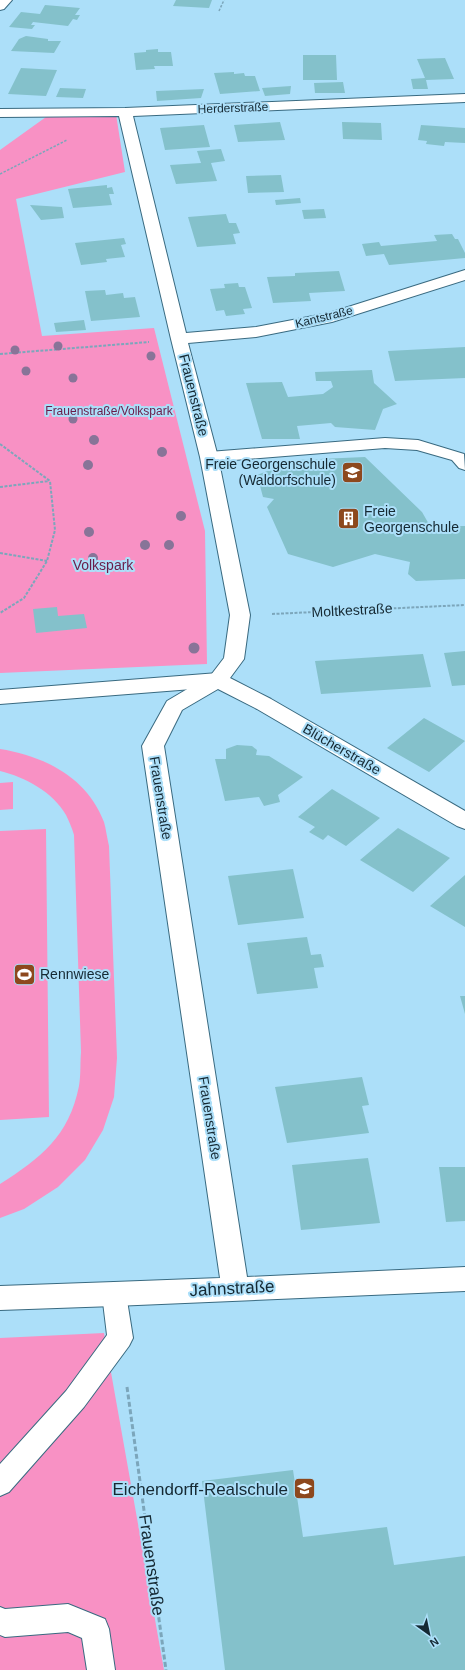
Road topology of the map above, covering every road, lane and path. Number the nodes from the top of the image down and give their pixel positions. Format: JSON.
{"nodes":[{"id":1,"x":6,"y":0,"type":"edge"},
{"id":2,"x":224,"y":0,"type":"edge"},
{"id":3,"x":0,"y":6,"type":"edge"},
{"id":4,"x":219,"y":10,"type":"dead end"},
{"id":5,"x":465,"y":98,"type":"edge"},
{"id":6,"x":408,"y":101,"type":"junction"},
{"id":7,"x":465,"y":107,"type":"edge"},
{"id":8,"x":125,"y":112,"type":"junction"},
{"id":9,"x":0,"y":113,"type":"edge"},
{"id":10,"x":70,"y":139,"type":"dead end"},
{"id":11,"x":0,"y":174,"type":"edge"},
{"id":12,"x":465,"y":275,"type":"edge"},
{"id":13,"x":179,"y":339,"type":"junction"},
{"id":14,"x":0,"y":354,"type":"edge"},
{"id":15,"x":0,"y":444,"type":"edge"},
{"id":16,"x":210,"y":456,"type":"junction"},
{"id":17,"x":465,"y":465,"type":"edge"},
{"id":18,"x":50,"y":481,"type":"junction"},
{"id":19,"x":0,"y":487,"type":"edge"},
{"id":20,"x":0,"y":553,"type":"edge"},
{"id":21,"x":47,"y":561,"type":"junction"},
{"id":22,"x":465,"y":605,"type":"edge"},
{"id":23,"x":0,"y":614,"type":"edge"},
{"id":24,"x":240,"y":615,"type":"junction"},
{"id":25,"x":218,"y":680,"type":"junction"},
{"id":26,"x":0,"y":697,"type":"edge"},
{"id":27,"x":465,"y":821,"type":"edge"},
{"id":28,"x":465,"y":1279,"type":"edge"},
{"id":29,"x":236,"y":1288,"type":"junction"},
{"id":30,"x":114,"y":1294,"type":"junction"},
{"id":31,"x":0,"y":1298,"type":"edge"},
{"id":32,"x":120,"y":1338,"type":"junction"},
{"id":33,"x":0,"y":1483,"type":"edge"},
{"id":34,"x":0,"y":1621,"type":"edge"},
{"id":35,"x":101,"y":1670,"type":"edge"},
{"id":36,"x":166,"y":1670,"type":"edge"}],
"edges":[{"from":1,"to":3,"type":"street"},
{"from":2,"to":4,"type":"path"},
{"from":5,"to":6,"type":"street","name":"Herderstraße"},
{"from":6,"to":7,"type":"street"},
{"from":6,"to":8,"type":"street","name":"Herderstraße"},
{"from":8,"to":9,"type":"street","name":"Herderstraße"},
{"from":8,"to":13,"type":"street","name":"Frauenstraße"},
{"from":10,"to":11,"type":"path"},
{"from":12,"to":13,"type":"street","name":"Kantstraße"},
{"from":13,"to":14,"type":"path"},
{"from":13,"to":16,"type":"street","name":"Frauenstraße"},
{"from":15,"to":18,"type":"path"},
{"from":16,"to":17,"type":"lane"},
{"from":16,"to":24,"type":"street","name":"Frauenstraße"},
{"from":18,"to":19,"type":"path"},
{"from":18,"to":21,"type":"path"},
{"from":20,"to":21,"type":"path"},
{"from":21,"to":23,"type":"path"},
{"from":22,"to":24,"type":"path","name":"Moltkestraße"},
{"from":24,"to":25,"type":"street","name":"Frauenstraße"},
{"from":25,"to":26,"type":"street"},
{"from":25,"to":27,"type":"street","name":"Blücherstraße"},
{"from":25,"to":29,"type":"street","name":"Frauenstraße"},
{"from":28,"to":29,"type":"street","name":"Jahnstraße"},
{"from":29,"to":30,"type":"street","name":"Jahnstraße"},
{"from":30,"to":31,"type":"street","name":"Jahnstraße"},
{"from":30,"to":32,"type":"lane"},
{"from":32,"to":33,"type":"lane"},
{"from":32,"to":36,"type":"path","name":"Frauenstraße"},
{"from":34,"to":35,"type":"lane"}]}
